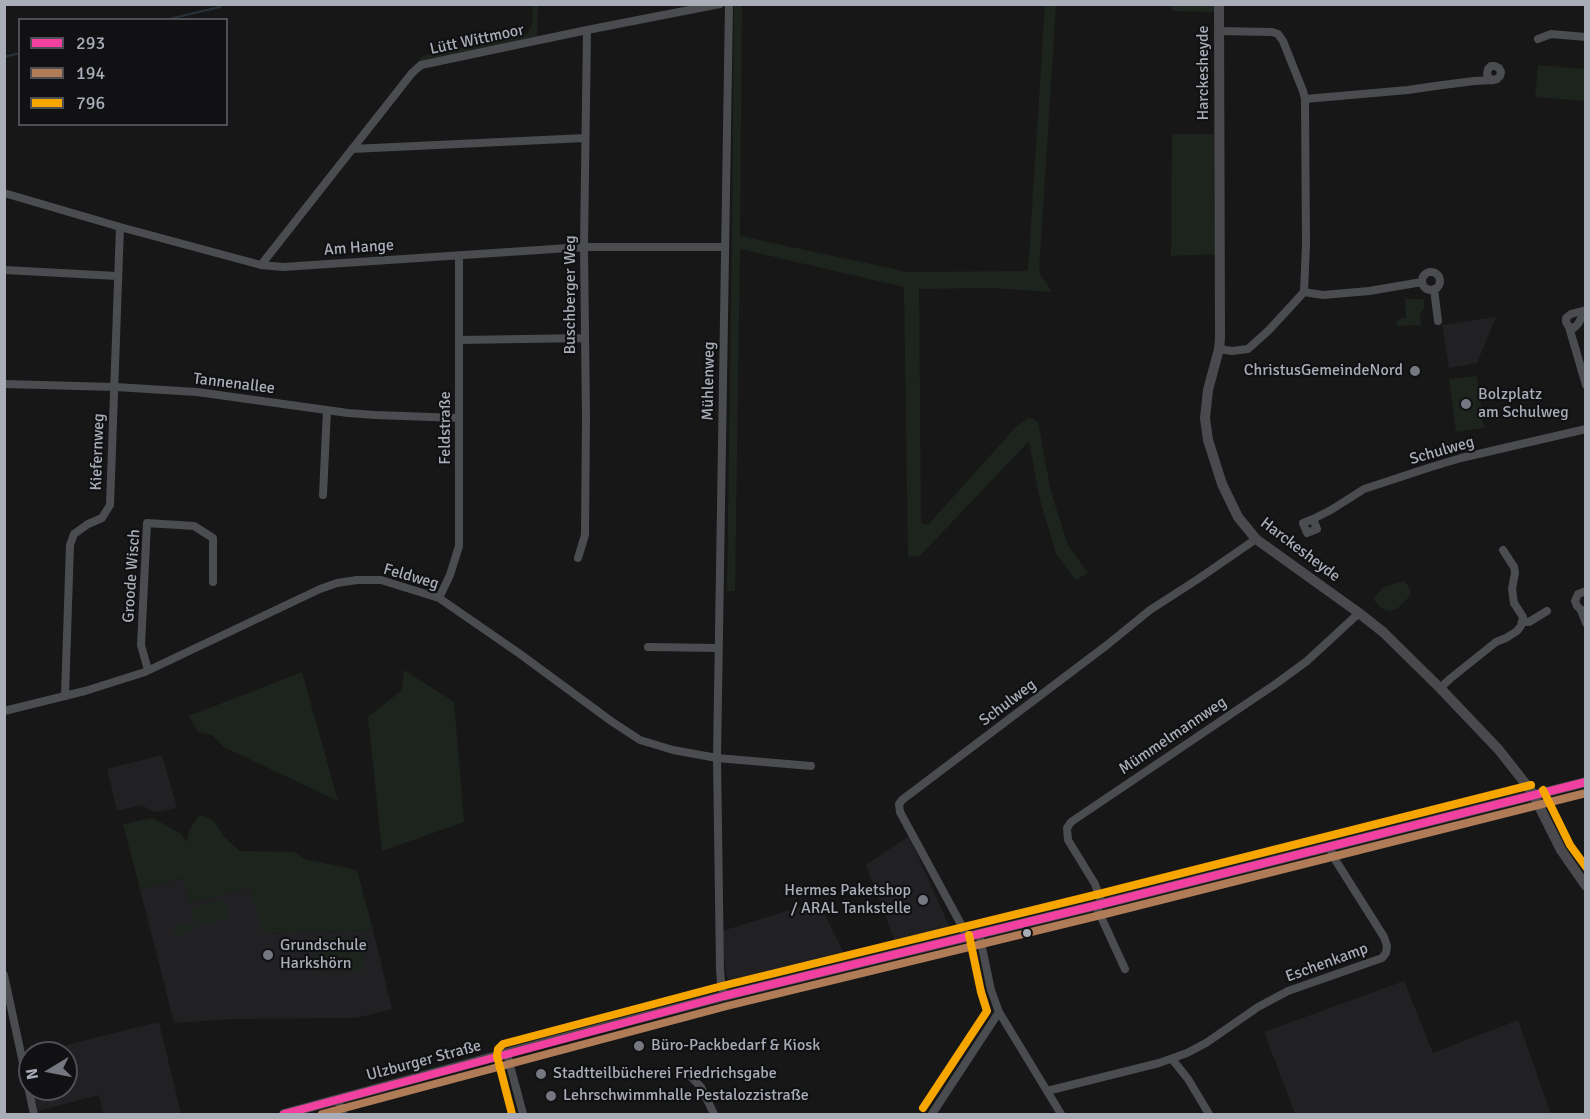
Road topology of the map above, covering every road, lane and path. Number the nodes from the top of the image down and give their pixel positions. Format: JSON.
{"nodes":[{"id":1,"x":720,"y":4,"type":"edge"},
{"id":2,"x":729,"y":4,"type":"edge"},
{"id":3,"x":1219,"y":4,"type":"edge"},
{"id":4,"x":587,"y":30,"type":"junction"},
{"id":5,"x":1219,"y":31,"type":"junction"},
{"id":6,"x":1586,"y":37,"type":"edge"},
{"id":7,"x":1538,"y":39,"type":"dead end"},
{"id":8,"x":1493,"y":80,"type":"dead end"},
{"id":9,"x":1305,"y":99,"type":"junction"},
{"id":10,"x":585,"y":138,"type":"junction"},
{"id":11,"x":352,"y":149,"type":"junction"},
{"id":12,"x":4,"y":193,"type":"edge"},
{"id":13,"x":120,"y":227,"type":"junction"},
{"id":14,"x":584,"y":247,"type":"junction"},
{"id":15,"x":725,"y":247,"type":"junction"},
{"id":16,"x":459,"y":255,"type":"junction"},
{"id":17,"x":261,"y":265,"type":"junction"},
{"id":18,"x":4,"y":270,"type":"edge"},
{"id":19,"x":117,"y":276,"type":"junction"},
{"id":20,"x":1422,"y":282,"type":"junction"},
{"id":21,"x":1434,"y":289,"type":"junction"},
{"id":22,"x":1304,"y":292,"type":"junction"},
{"id":23,"x":1585,"y":310,"type":"edge"},
{"id":24,"x":1438,"y":321,"type":"dead end"},
{"id":25,"x":585,"y":338,"type":"junction"},
{"id":26,"x":459,"y":340,"type":"junction"},
{"id":27,"x":1219,"y":349,"type":"junction"},
{"id":28,"x":4,"y":384,"type":"edge"},
{"id":29,"x":1586,"y":385,"type":"edge"},
{"id":30,"x":115,"y":387,"type":"junction"},
{"id":31,"x":327,"y":410,"type":"junction"},
{"id":32,"x":459,"y":418,"type":"junction"},
{"id":33,"x":1586,"y":429,"type":"edge"},
{"id":34,"x":323,"y":495,"type":"dead end"},
{"id":35,"x":1313,"y":519,"type":"dead end"},
{"id":36,"x":1256,"y":539,"type":"junction"},
{"id":37,"x":1503,"y":550,"type":"dead end"},
{"id":38,"x":578,"y":558,"type":"dead end"},
{"id":39,"x":213,"y":582,"type":"dead end"},
{"id":40,"x":1586,"y":591,"type":"edge"},
{"id":41,"x":439,"y":598,"type":"junction"},
{"id":42,"x":1583,"y":610,"type":"edge"},
{"id":43,"x":1547,"y":611,"type":"dead end"},
{"id":44,"x":1359,"y":613,"type":"junction"},
{"id":45,"x":1522,"y":622,"type":"junction"},
{"id":46,"x":1586,"y":623,"type":"edge"},
{"id":47,"x":648,"y":647,"type":"dead end"},
{"id":48,"x":718,"y":648,"type":"junction"},
{"id":49,"x":148,"y":670,"type":"junction"},
{"id":50,"x":1440,"y":688,"type":"junction"},
{"id":51,"x":65,"y":696,"type":"junction"},
{"id":52,"x":4,"y":711,"type":"edge"},
{"id":53,"x":717,"y":758,"type":"junction"},
{"id":54,"x":811,"y":766,"type":"dead end"},
{"id":55,"x":1586,"y":782,"type":"edge"},
{"id":56,"x":1534,"y":795,"type":"junction"},
{"id":57,"x":1329,"y":847,"type":"junction"},
{"id":58,"x":1586,"y":886,"type":"edge"},
{"id":59,"x":1099,"y":905,"type":"junction"},
{"id":60,"x":979,"y":933,"type":"junction"},
{"id":61,"x":966,"y":936,"type":"junction"},
{"id":62,"x":1125,"y":969,"type":"dead end"},
{"id":63,"x":4,"y":975,"type":"edge"},
{"id":64,"x":724,"y":996,"type":"junction"},
{"id":65,"x":999,"y":1012,"type":"junction"},
{"id":66,"x":507,"y":1053,"type":"junction"},
{"id":67,"x":1172,"y":1059,"type":"junction"},
{"id":68,"x":688,"y":1075,"type":"dead end"},
{"id":69,"x":1047,"y":1091,"type":"junction"},
{"id":70,"x":338,"y":1100,"type":"junction"},
{"id":71,"x":34,"y":1114,"type":"edge"},
{"id":72,"x":284,"y":1114,"type":"edge"},
{"id":73,"x":343,"y":1114,"type":"edge"},
{"id":74,"x":523,"y":1114,"type":"edge"},
{"id":75,"x":714,"y":1114,"type":"edge"},
{"id":76,"x":932,"y":1114,"type":"edge"},
{"id":77,"x":1061,"y":1114,"type":"edge"},
{"id":78,"x":1209,"y":1114,"type":"edge"}],
"edges":[{"from":1,"to":4,"type":"street","name":"Lütt Wittmoor"},
{"from":2,"to":15,"type":"street","name":"Mühlenweg"},
{"from":3,"to":5,"type":"main road","name":"Harckesheyde"},
{"from":4,"to":10,"type":"street","name":"Buschberger Weg"},
{"from":4,"to":11,"type":"street","name":"Lütt Wittmoor"},
{"from":5,"to":9,"type":"street"},
{"from":5,"to":27,"type":"main road","name":"Harckesheyde"},
{"from":6,"to":7,"type":"street"},
{"from":8,"to":9,"type":"street"},
{"from":9,"to":22,"type":"street"},
{"from":10,"to":11,"type":"street"},
{"from":10,"to":14,"type":"street","name":"Buschberger Weg"},
{"from":11,"to":17,"type":"street","name":"Lütt Wittmoor"},
{"from":12,"to":13,"type":"street","name":"Am Hange"},
{"from":13,"to":17,"type":"street","name":"Am Hange"},
{"from":13,"to":19,"type":"street","name":"Kiefernweg"},
{"from":14,"to":15,"type":"street","name":"Am Hange"},
{"from":14,"to":16,"type":"street","name":"Am Hange"},
{"from":14,"to":25,"type":"street","name":"Buschberger Weg"},
{"from":15,"to":48,"type":"street","name":"Mühlenweg"},
{"from":16,"to":17,"type":"street","name":"Am Hange"},
{"from":16,"to":26,"type":"street","name":"Feldstraße"},
{"from":18,"to":19,"type":"street"},
{"from":19,"to":30,"type":"street","name":"Kiefernweg"},
{"from":20,"to":21,"type":"street"},
{"from":20,"to":21,"type":"street"},
{"from":20,"to":22,"type":"street"},
{"from":21,"to":24,"type":"street"},
{"from":22,"to":27,"type":"street"},
{"from":23,"to":29,"type":"street"},
{"from":25,"to":26,"type":"street"},
{"from":25,"to":38,"type":"street","name":"Buschberger Weg"},
{"from":26,"to":32,"type":"street","name":"Feldstraße"},
{"from":27,"to":36,"type":"main road","name":"Harckesheyde"},
{"from":28,"to":30,"type":"street","name":"Tannenallee"},
{"from":30,"to":31,"type":"street","name":"Tannenallee"},
{"from":30,"to":51,"type":"street","name":"Kiefernweg"},
{"from":31,"to":32,"type":"street","name":"Tannenallee"},
{"from":31,"to":34,"type":"street"},
{"from":32,"to":41,"type":"street","name":"Feldstraße"},
{"from":33,"to":35,"type":"street","name":"Schulweg"},
{"from":36,"to":44,"type":"main road","name":"Harckesheyde"},
{"from":36,"to":61,"type":"street","name":"Schulweg"},
{"from":37,"to":45,"type":"street"},
{"from":39,"to":49,"type":"street","name":"Groode Wisch"},
{"from":40,"to":42,"type":"street"},
{"from":41,"to":49,"type":"street","name":"Feldweg"},
{"from":41,"to":53,"type":"street","name":"Feldweg"},
{"from":42,"to":46,"type":"street"},
{"from":43,"to":45,"type":"street"},
{"from":44,"to":50,"type":"main road","name":"Harckesheyde"},
{"from":44,"to":59,"type":"street","name":"Mümmelmannweg"},
{"from":45,"to":50,"type":"street"},
{"from":47,"to":48,"type":"street"},
{"from":48,"to":53,"type":"street","name":"Mühlenweg"},
{"from":49,"to":51,"type":"street","name":"Feldweg"},
{"from":50,"to":56,"type":"main road","name":"Harckesheyde"},
{"from":51,"to":52,"type":"street","name":"Feldweg"},
{"from":53,"to":54,"type":"street"},
{"from":53,"to":64,"type":"street","name":"Mühlenweg"},
{"from":55,"to":56,"type":"main road","name":"Ulzburger Straße"},
{"from":56,"to":57,"type":"main road","name":"Ulzburger Straße"},
{"from":56,"to":58,"type":"main road","name":"Harckesheyde"},
{"from":57,"to":59,"type":"main road","name":"Ulzburger Straße"},
{"from":57,"to":67,"type":"street","name":"Eschenkamp"},
{"from":59,"to":60,"type":"main road","name":"Ulzburger Straße"},
{"from":59,"to":62,"type":"street","name":"Mümmelmannweg"},
{"from":60,"to":61,"type":"main road","name":"Ulzburger Straße"},
{"from":60,"to":65,"type":"street"},
{"from":61,"to":64,"type":"main road","name":"Ulzburger Straße"},
{"from":63,"to":71,"type":"street"},
{"from":64,"to":66,"type":"main road","name":"Ulzburger Straße"},
{"from":65,"to":69,"type":"street"},
{"from":65,"to":76,"type":"street"},
{"from":66,"to":70,"type":"main road","name":"Ulzburger Straße"},
{"from":66,"to":74,"type":"street"},
{"from":67,"to":69,"type":"street"},
{"from":67,"to":78,"type":"street"},
{"from":68,"to":75,"type":"street"},
{"from":69,"to":77,"type":"street"},
{"from":70,"to":72,"type":"main road","name":"Ulzburger Straße"},
{"from":70,"to":73,"type":"street"}]}
